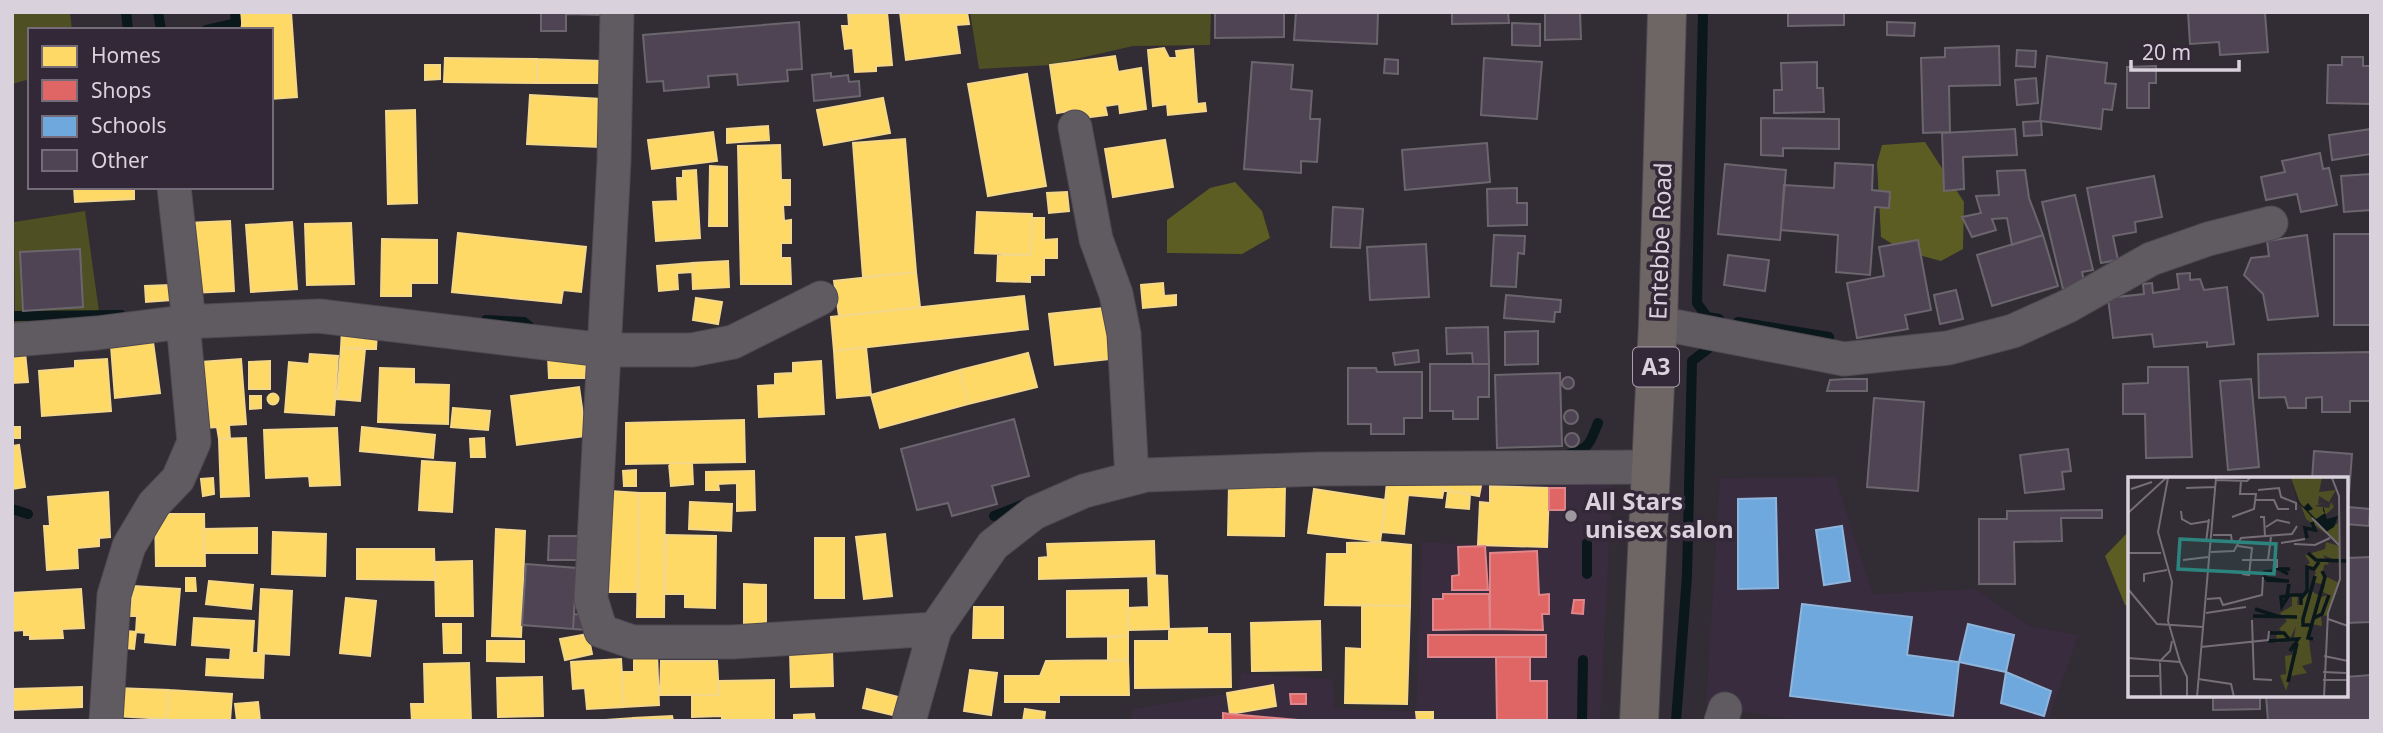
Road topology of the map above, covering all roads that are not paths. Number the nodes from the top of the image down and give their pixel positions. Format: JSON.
{"nodes":[{"id":1,"x":617,"y":12,"type":"edge"},
{"id":2,"x":1668,"y":12,"type":"edge"},
{"id":3,"x":1075,"y":127,"type":"dead end"},
{"id":4,"x":174,"y":189,"type":"edge"},
{"id":5,"x":2272,"y":223,"type":"dead end"},
{"id":6,"x":821,"y":298,"type":"dead end"},
{"id":7,"x":186,"y":322,"type":"junction"},
{"id":8,"x":1658,"y":323,"type":"junction"},
{"id":9,"x":12,"y":340,"type":"edge"},
{"id":10,"x":604,"y":350,"type":"junction"},
{"id":11,"x":1652,"y":467,"type":"junction"},
{"id":12,"x":1132,"y":478,"type":"junction"},
{"id":13,"x":935,"y":629,"type":"junction"},
{"id":14,"x":106,"y":721,"type":"edge"},
{"id":15,"x":909,"y":721,"type":"edge"},
{"id":16,"x":1639,"y":721,"type":"edge"}],
"edges":[{"from":1,"to":10,"type":"street"},
{"from":2,"to":8,"type":"main road","name":"Entebbe Road","number":"A3"},
{"from":3,"to":12,"type":"street"},
{"from":4,"to":7,"type":"street"},
{"from":5,"to":8,"type":"street"},
{"from":6,"to":10,"type":"street"},
{"from":7,"to":9,"type":"street"},
{"from":7,"to":10,"type":"street"},
{"from":7,"to":14,"type":"street"},
{"from":8,"to":11,"type":"main road","name":"Entebbe Road","number":"A3"},
{"from":10,"to":13,"type":"street"},
{"from":11,"to":12,"type":"street"},
{"from":11,"to":16,"type":"main road","name":"Entebbe Road","number":"A3"},
{"from":12,"to":13,"type":"street"},
{"from":13,"to":15,"type":"street"}]}
